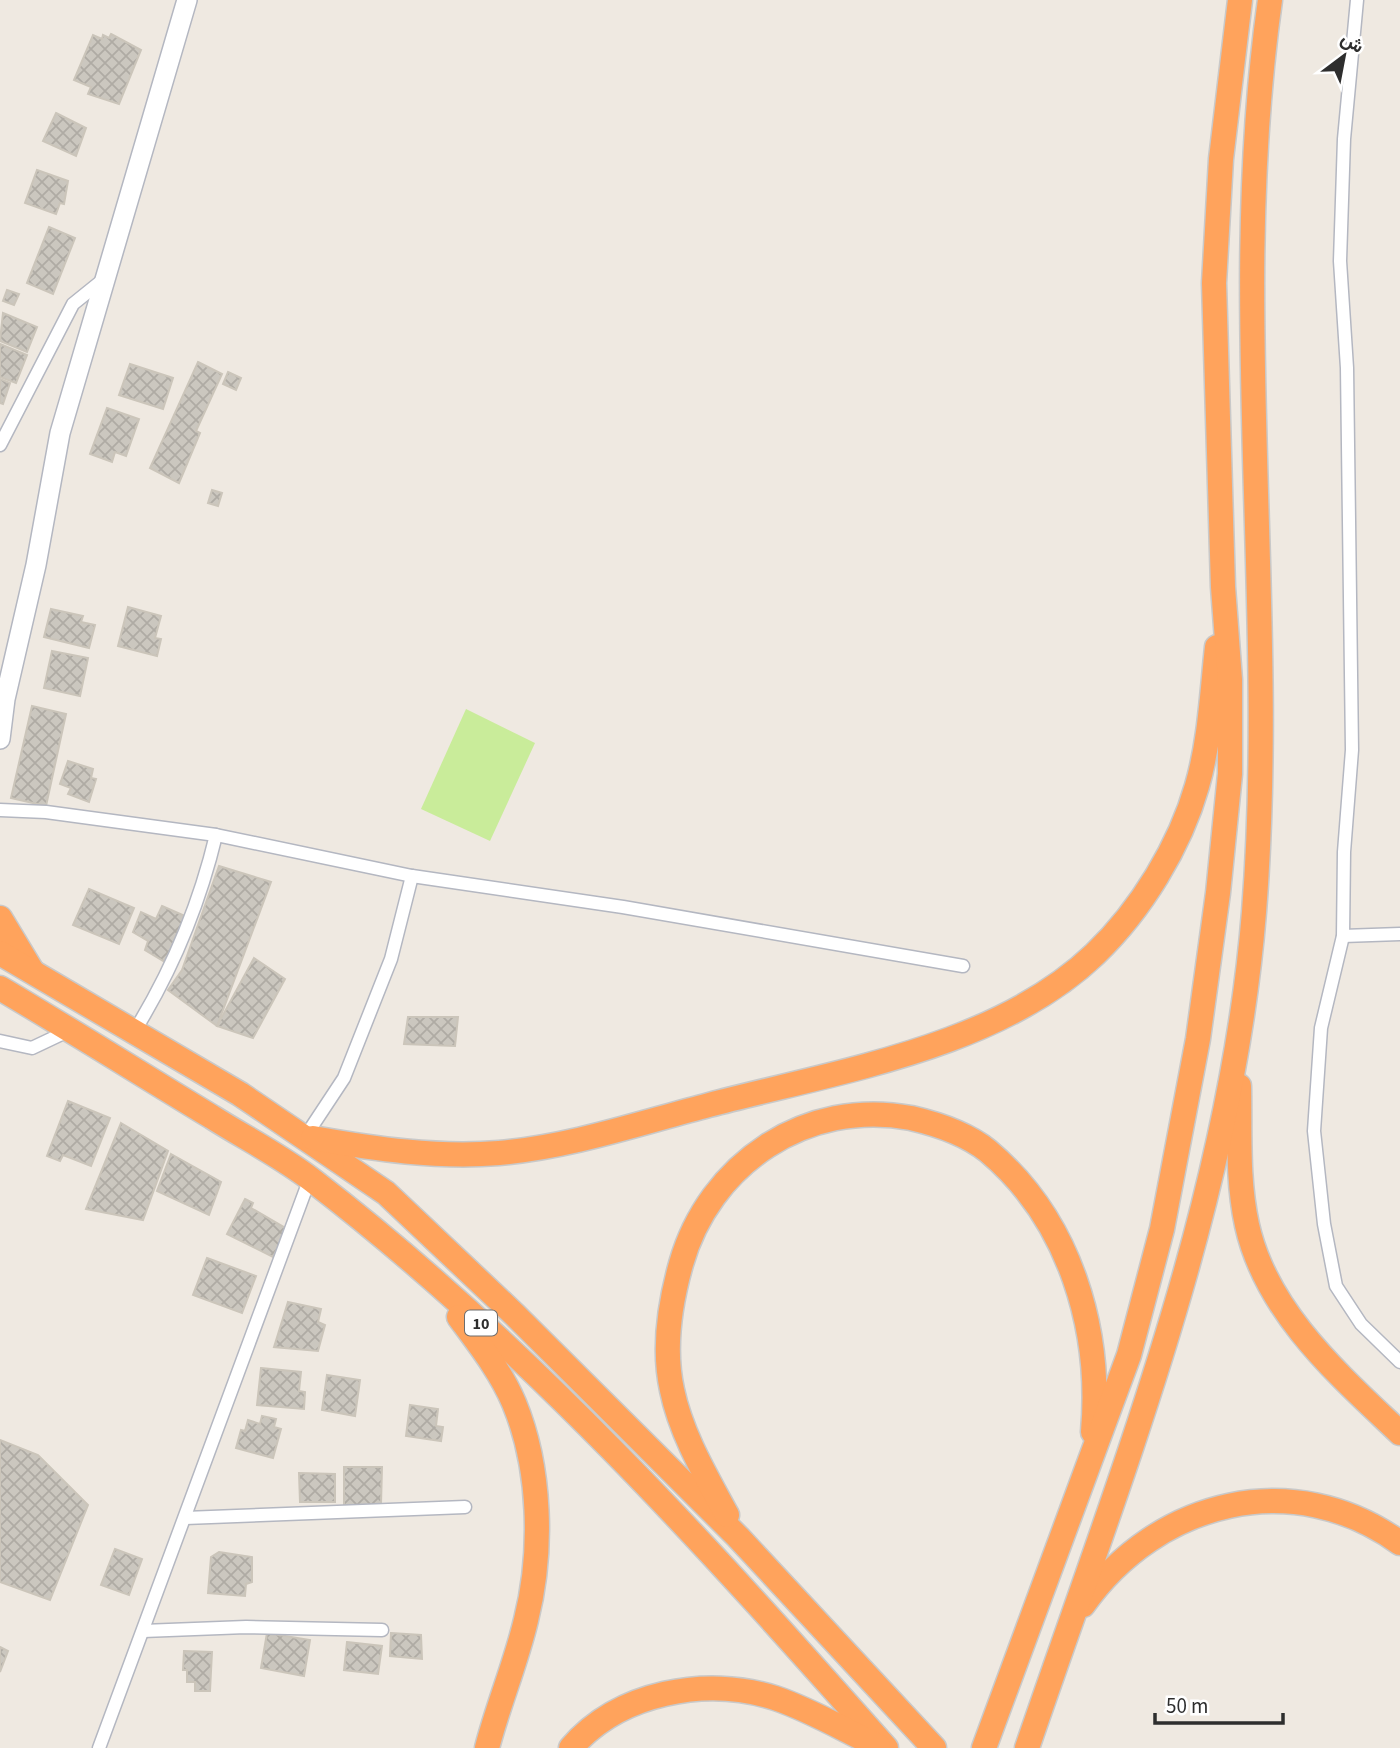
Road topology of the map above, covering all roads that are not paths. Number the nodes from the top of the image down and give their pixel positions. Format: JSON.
{"nodes":[{"id":1,"x":187,"y":0,"type":"edge"},
{"id":2,"x":1240,"y":0,"type":"edge"},
{"id":3,"x":1270,"y":0,"type":"edge"},
{"id":4,"x":1357,"y":0,"type":"edge"},
{"id":5,"x":104,"y":279,"type":"junction"},
{"id":6,"x":0,"y":446,"type":"edge"},
{"id":7,"x":1223,"y":587,"type":"junction"},
{"id":8,"x":3,"y":704,"type":"edge"},
{"id":9,"x":0,"y":739,"type":"edge"},
{"id":10,"x":0,"y":810,"type":"edge"},
{"id":11,"x":216,"y":835,"type":"junction"},
{"id":12,"x":412,"y":876,"type":"junction"},
{"id":13,"x":0,"y":918,"type":"edge"},
{"id":14,"x":1400,"y":933,"type":"edge"},
{"id":15,"x":1343,"y":936,"type":"junction"},
{"id":16,"x":0,"y":953,"type":"edge"},
{"id":17,"x":963,"y":966,"type":"dead end"},
{"id":18,"x":33,"y":971,"type":"junction"},
{"id":19,"x":0,"y":988,"type":"edge"},
{"id":20,"x":70,"y":1030,"type":"junction"},
{"id":21,"x":134,"y":1032,"type":"junction"},
{"id":22,"x":0,"y":1041,"type":"edge"},
{"id":23,"x":1237,"y":1043,"type":"junction"},
{"id":24,"x":306,"y":1137,"type":"junction"},
{"id":25,"x":310,"y":1178,"type":"junction"},
{"id":26,"x":431,"y":1280,"type":"junction"},
{"id":27,"x":1400,"y":1362,"type":"edge"},
{"id":28,"x":1400,"y":1433,"type":"edge"},
{"id":29,"x":1089,"y":1463,"type":"junction"},
{"id":30,"x":465,"y":1507,"type":"dead end"},
{"id":31,"x":185,"y":1518,"type":"junction"},
{"id":32,"x":738,"y":1537,"type":"junction"},
{"id":33,"x":1400,"y":1543,"type":"edge"},
{"id":34,"x":383,"y":1630,"type":"dead end"},
{"id":35,"x":143,"y":1631,"type":"junction"},
{"id":36,"x":1067,"y":1633,"type":"junction"},
{"id":37,"x":99,"y":1748,"type":"edge"},
{"id":38,"x":487,"y":1748,"type":"edge"},
{"id":39,"x":571,"y":1748,"type":"edge"},
{"id":40,"x":884,"y":1748,"type":"edge"},
{"id":41,"x":934,"y":1748,"type":"edge"},
{"id":42,"x":984,"y":1748,"type":"edge"},
{"id":43,"x":1027,"y":1748,"type":"edge"}],
"edges":[{"from":1,"to":5,"type":"main road"},
{"from":2,"to":7,"type":"highway"},
{"from":3,"to":23,"type":"highway"},
{"from":4,"to":15,"type":"street"},
{"from":5,"to":6,"type":"street"},
{"from":5,"to":8,"type":"main road"},
{"from":7,"to":24,"type":"highway"},
{"from":7,"to":29,"type":"highway"},
{"from":8,"to":9,"type":"main road"},
{"from":10,"to":11,"type":"street"},
{"from":11,"to":12,"type":"street"},
{"from":11,"to":21,"type":"street"},
{"from":12,"to":17,"type":"street"},
{"from":12,"to":24,"type":"street"},
{"from":13,"to":18,"type":"highway"},
{"from":14,"to":15,"type":"street"},
{"from":15,"to":27,"type":"street"},
{"from":16,"to":18,"type":"highway","number":"10"},
{"from":18,"to":21,"type":"highway","number":"10"},
{"from":19,"to":20,"type":"highway","number":"10"},
{"from":20,"to":22,"type":"street"},
{"from":20,"to":25,"type":"highway","number":"10"},
{"from":21,"to":24,"type":"highway","number":"10"},
{"from":23,"to":28,"type":"highway"},
{"from":23,"to":36,"type":"highway"},
{"from":24,"to":32,"type":"highway","number":"10"},
{"from":25,"to":26,"type":"highway","number":"10"},
{"from":25,"to":31,"type":"street"},
{"from":26,"to":38,"type":"highway"},
{"from":26,"to":40,"type":"highway","number":"10"},
{"from":29,"to":32,"type":"highway"},
{"from":29,"to":42,"type":"highway"},
{"from":30,"to":31,"type":"street"},
{"from":31,"to":35,"type":"street"},
{"from":32,"to":41,"type":"highway","number":"10"},
{"from":33,"to":36,"type":"highway"},
{"from":34,"to":35,"type":"street"},
{"from":35,"to":37,"type":"street"},
{"from":36,"to":43,"type":"highway"},
{"from":39,"to":40,"type":"highway"}]}
